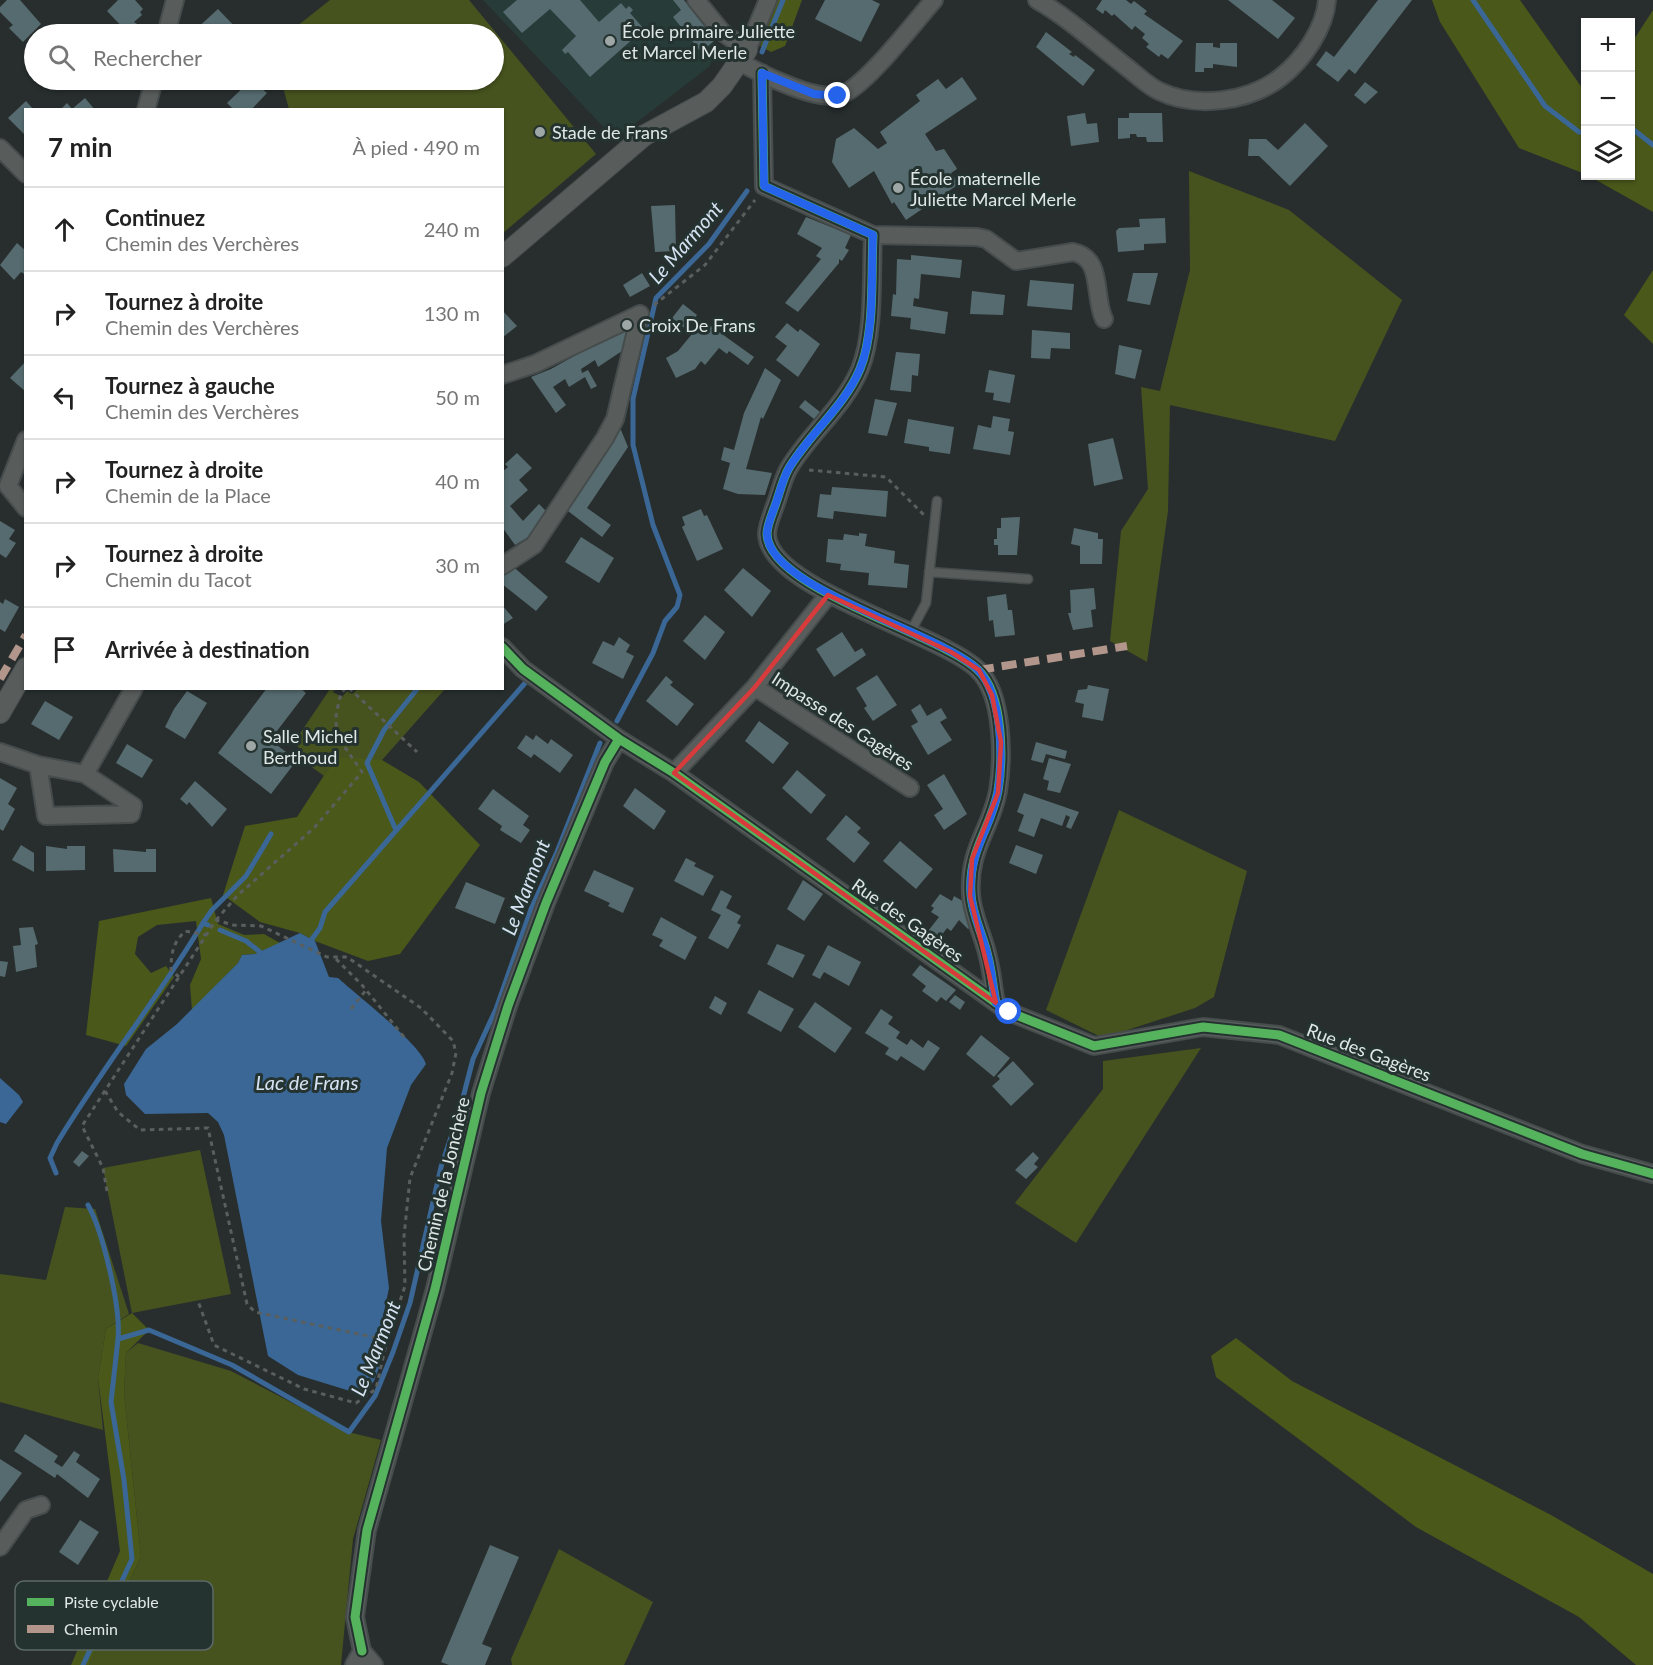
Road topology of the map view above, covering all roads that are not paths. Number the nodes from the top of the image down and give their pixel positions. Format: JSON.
{"nodes":[{"id":1,"x":175,"y":0,"type":"edge"},
{"id":2,"x":696,"y":0,"type":"edge"},
{"id":3,"x":768,"y":0,"type":"edge"},
{"id":4,"x":934,"y":0,"type":"edge"},
{"id":5,"x":1037,"y":0,"type":"edge"},
{"id":6,"x":1327,"y":0,"type":"edge"},
{"id":7,"x":169,"y":24,"type":"edge"},
{"id":8,"x":744,"y":56,"type":"junction"},
{"id":9,"x":762,"y":73,"type":"junction"},
{"id":10,"x":151,"y":90,"type":"edge"},
{"id":11,"x":147,"y":108,"type":"edge"},
{"id":12,"x":0,"y":148,"type":"edge"},
{"id":13,"x":24,"y":172,"type":"edge"},
{"id":14,"x":873,"y":235,"type":"junction"},
{"id":15,"x":504,"y":255,"type":"edge"},
{"id":16,"x":1104,"y":319,"type":"dead end"},
{"id":17,"x":504,"y":374,"type":"edge"},
{"id":18,"x":24,"y":445,"type":"edge"},
{"id":19,"x":937,"y":501,"type":"dead end"},
{"id":20,"x":24,"y":506,"type":"edge"},
{"id":21,"x":504,"y":565,"type":"edge"},
{"id":22,"x":930,"y":572,"type":"junction"},
{"id":23,"x":1028,"y":579,"type":"dead end"},
{"id":24,"x":828,"y":595,"type":"junction"},
{"id":25,"x":910,"y":633,"type":"junction"},
{"id":26,"x":504,"y":650,"type":"edge"},
{"id":27,"x":24,"y":671,"type":"edge"},
{"id":28,"x":755,"y":687,"type":"junction"},
{"id":29,"x":133,"y":690,"type":"edge"},
{"id":30,"x":0,"y":713,"type":"edge"},
{"id":31,"x":620,"y":739,"type":"junction"},
{"id":32,"x":0,"y":752,"type":"edge"},
{"id":33,"x":38,"y":765,"type":"junction"},
{"id":34,"x":674,"y":773,"type":"junction"},
{"id":35,"x":85,"y":774,"type":"junction"},
{"id":36,"x":910,"y":788,"type":"dead end"},
{"id":37,"x":996,"y":1003,"type":"junction"},
{"id":38,"x":1653,"y":1174,"type":"edge"},
{"id":39,"x":41,"y":1505,"type":"dead end"},
{"id":40,"x":0,"y":1547,"type":"edge"},
{"id":41,"x":358,"y":1658,"type":"edge"},
{"id":42,"x":374,"y":1665,"type":"edge"}],
"edges":[{"from":1,"to":7,"type":"street"},
{"from":2,"to":8,"type":"street"},
{"from":3,"to":8,"type":"street"},
{"from":4,"to":9,"type":"street"},
{"from":5,"to":6,"type":"street"},
{"from":8,"to":9,"type":"street"},
{"from":8,"to":15,"type":"street"},
{"from":9,"to":14,"type":"street"},
{"from":10,"to":11,"type":"street"},
{"from":12,"to":13,"type":"street"},
{"from":14,"to":16,"type":"street"},
{"from":14,"to":24,"type":"street"},
{"from":17,"to":21,"type":"street"},
{"from":18,"to":20,"type":"street"},
{"from":19,"to":22,"type":"lane"},
{"from":22,"to":23,"type":"lane"},
{"from":22,"to":25,"type":"lane"},
{"from":24,"to":25,"type":"street"},
{"from":24,"to":28,"type":"street","name":"Impasse des Gagères"},
{"from":25,"to":37,"type":"street"},
{"from":26,"to":31,"type":"street","name":"Rue des Gagères"},
{"from":27,"to":30,"type":"street"},
{"from":28,"to":34,"type":"street","name":"Impasse des Gagères"},
{"from":28,"to":36,"type":"street","name":"Impasse des Gagères"},
{"from":29,"to":35,"type":"street"},
{"from":31,"to":34,"type":"street","name":"Rue des Gagères"},
{"from":31,"to":41,"type":"street","name":"Chemin de la Jonchère"},
{"from":32,"to":33,"type":"street"},
{"from":33,"to":35,"type":"street"},
{"from":33,"to":35,"type":"street"},
{"from":34,"to":37,"type":"street","name":"Rue des Gagères"},
{"from":37,"to":38,"type":"street","name":"Rue des Gagères"},
{"from":39,"to":40,"type":"street"},
{"from":41,"to":42,"type":"street"}]}
